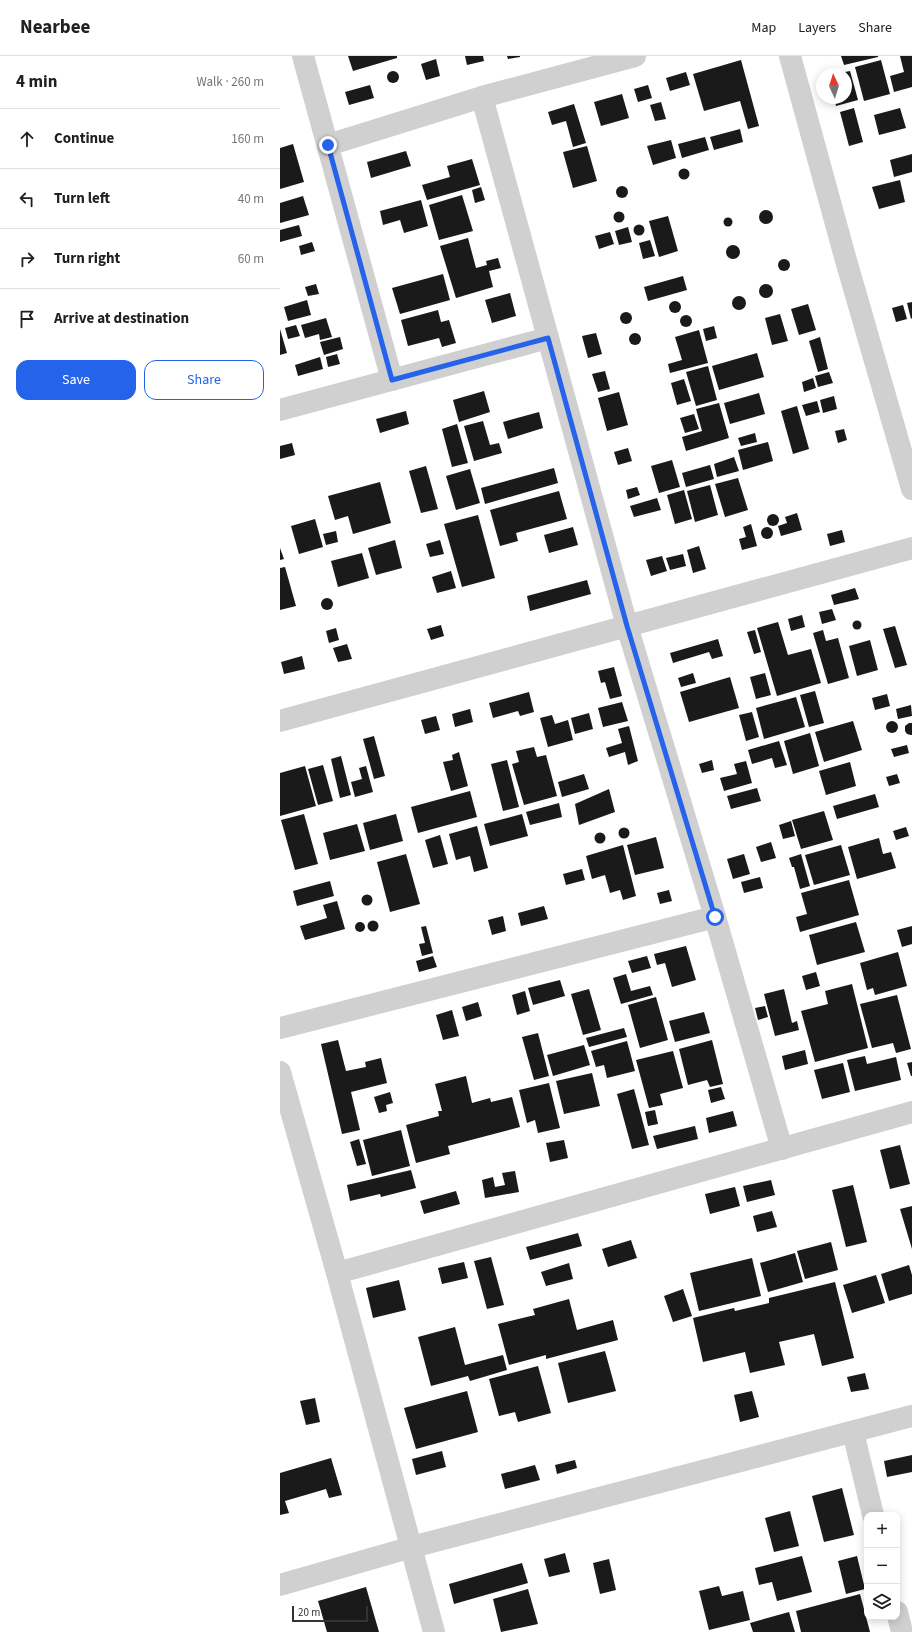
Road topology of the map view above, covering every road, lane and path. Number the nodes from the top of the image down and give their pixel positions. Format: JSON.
{"nodes":[{"id":1,"x":303,"y":56,"type":"edge"},
{"id":2,"x":634,"y":56,"type":"edge"},
{"id":3,"x":790,"y":56,"type":"edge"},
{"id":4,"x":482,"y":98,"type":"junction"},
{"id":5,"x":328,"y":145,"type":"junction"},
{"id":6,"x":548,"y":338,"type":"junction"},
{"id":7,"x":392,"y":380,"type":"junction"},
{"id":8,"x":280,"y":410,"type":"edge"},
{"id":9,"x":912,"y":489,"type":"edge"},
{"id":10,"x":912,"y":548,"type":"edge"},
{"id":11,"x":627,"y":626,"type":"junction"},
{"id":12,"x":280,"y":721,"type":"edge"},
{"id":13,"x":715,"y":917,"type":"junction"},
{"id":14,"x":280,"y":1028,"type":"edge"},
{"id":15,"x":280,"y":1072,"type":"edge"},
{"id":16,"x":912,"y":1112,"type":"edge"},
{"id":17,"x":782,"y":1149,"type":"junction"},
{"id":18,"x":337,"y":1273,"type":"junction"},
{"id":19,"x":912,"y":1416,"type":"edge"},
{"id":20,"x":853,"y":1432,"type":"junction"},
{"id":21,"x":872,"y":1512,"type":"edge"},
{"id":22,"x":412,"y":1547,"type":"junction"},
{"id":23,"x":280,"y":1585,"type":"edge"},
{"id":24,"x":899,"y":1620,"type":"edge"},
{"id":25,"x":434,"y":1632,"type":"edge"},
{"id":26,"x":902,"y":1632,"type":"edge"}],
"edges":[{"from":1,"to":5,"type":"street"},
{"from":2,"to":4,"type":"street"},
{"from":3,"to":9,"type":"street"},
{"from":4,"to":5,"type":"street"},
{"from":4,"to":6,"type":"street"},
{"from":5,"to":7,"type":"street"},
{"from":6,"to":7,"type":"street"},
{"from":6,"to":11,"type":"street"},
{"from":7,"to":8,"type":"street"},
{"from":10,"to":11,"type":"street"},
{"from":11,"to":12,"type":"street"},
{"from":11,"to":13,"type":"street"},
{"from":13,"to":14,"type":"street"},
{"from":13,"to":17,"type":"street"},
{"from":15,"to":18,"type":"street"},
{"from":16,"to":17,"type":"street"},
{"from":17,"to":18,"type":"street"},
{"from":18,"to":22,"type":"street"},
{"from":19,"to":20,"type":"street"},
{"from":20,"to":21,"type":"street"},
{"from":20,"to":22,"type":"street"},
{"from":22,"to":23,"type":"street"},
{"from":22,"to":25,"type":"street"},
{"from":24,"to":26,"type":"street"}]}
